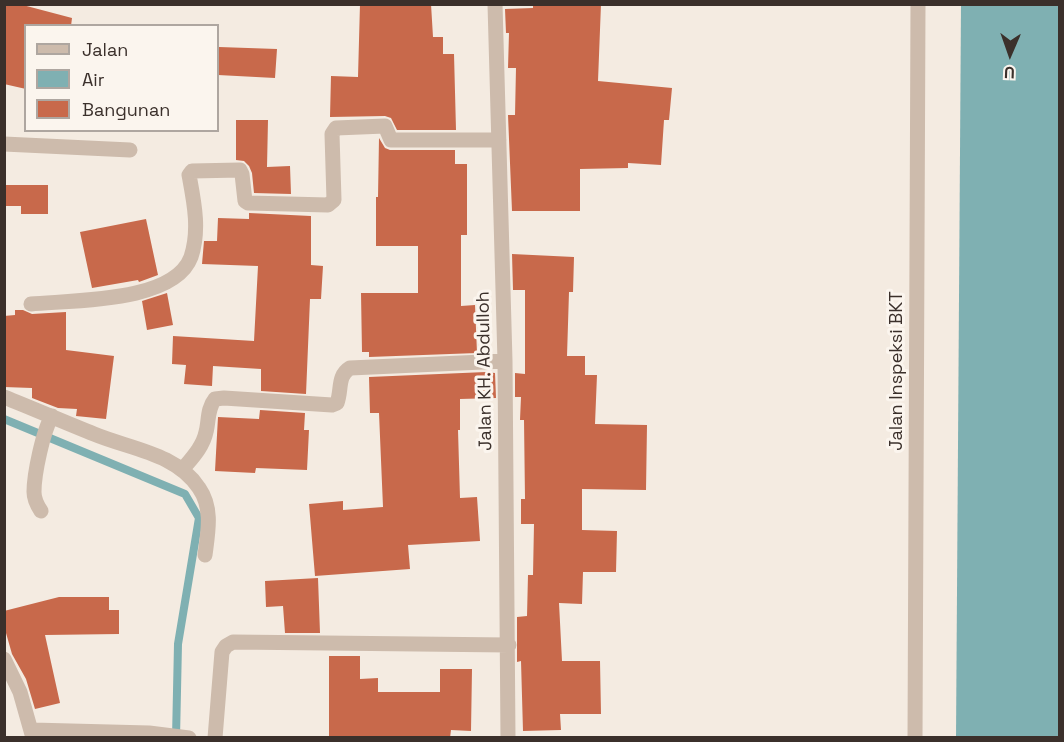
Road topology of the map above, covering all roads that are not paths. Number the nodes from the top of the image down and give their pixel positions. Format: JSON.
{"nodes":[{"id":1,"x":495,"y":4,"type":"edge"},
{"id":2,"x":918,"y":4,"type":"edge"},
{"id":3,"x":499,"y":140,"type":"junction"},
{"id":4,"x":4,"y":144,"type":"edge"},
{"id":5,"x":130,"y":150,"type":"dead end"},
{"id":6,"x":31,"y":304,"type":"dead end"},
{"id":7,"x":505,"y":361,"type":"junction"},
{"id":8,"x":4,"y":397,"type":"edge"},
{"id":9,"x":50,"y":418,"type":"junction"},
{"id":10,"x":182,"y":470,"type":"junction"},
{"id":11,"x":40,"y":510,"type":"dead end"},
{"id":12,"x":205,"y":555,"type":"dead end"},
{"id":13,"x":509,"y":645,"type":"junction"},
{"id":14,"x":4,"y":659,"type":"edge"},
{"id":15,"x":32,"y":734,"type":"edge"},
{"id":16,"x":189,"y":738,"type":"edge"},
{"id":17,"x":215,"y":738,"type":"edge"},
{"id":18,"x":508,"y":738,"type":"edge"},
{"id":19,"x":915,"y":738,"type":"edge"}],
"edges":[{"from":1,"to":3,"type":"street","name":"Jalan KH. Abdulloh"},
{"from":2,"to":19,"type":"street","name":"Jalan Inspeksi BKT"},
{"from":3,"to":6,"type":"street"},
{"from":3,"to":7,"type":"street","name":"Jalan KH. Abdulloh"},
{"from":4,"to":5,"type":"street"},
{"from":7,"to":10,"type":"street"},
{"from":7,"to":13,"type":"street","name":"Jalan KH. Abdulloh"},
{"from":8,"to":9,"type":"street"},
{"from":9,"to":10,"type":"street"},
{"from":9,"to":11,"type":"street"},
{"from":10,"to":12,"type":"street"},
{"from":13,"to":17,"type":"street"},
{"from":13,"to":18,"type":"street","name":"Jalan KH. Abdulloh"},
{"from":14,"to":15,"type":"street"},
{"from":15,"to":16,"type":"street"}]}
